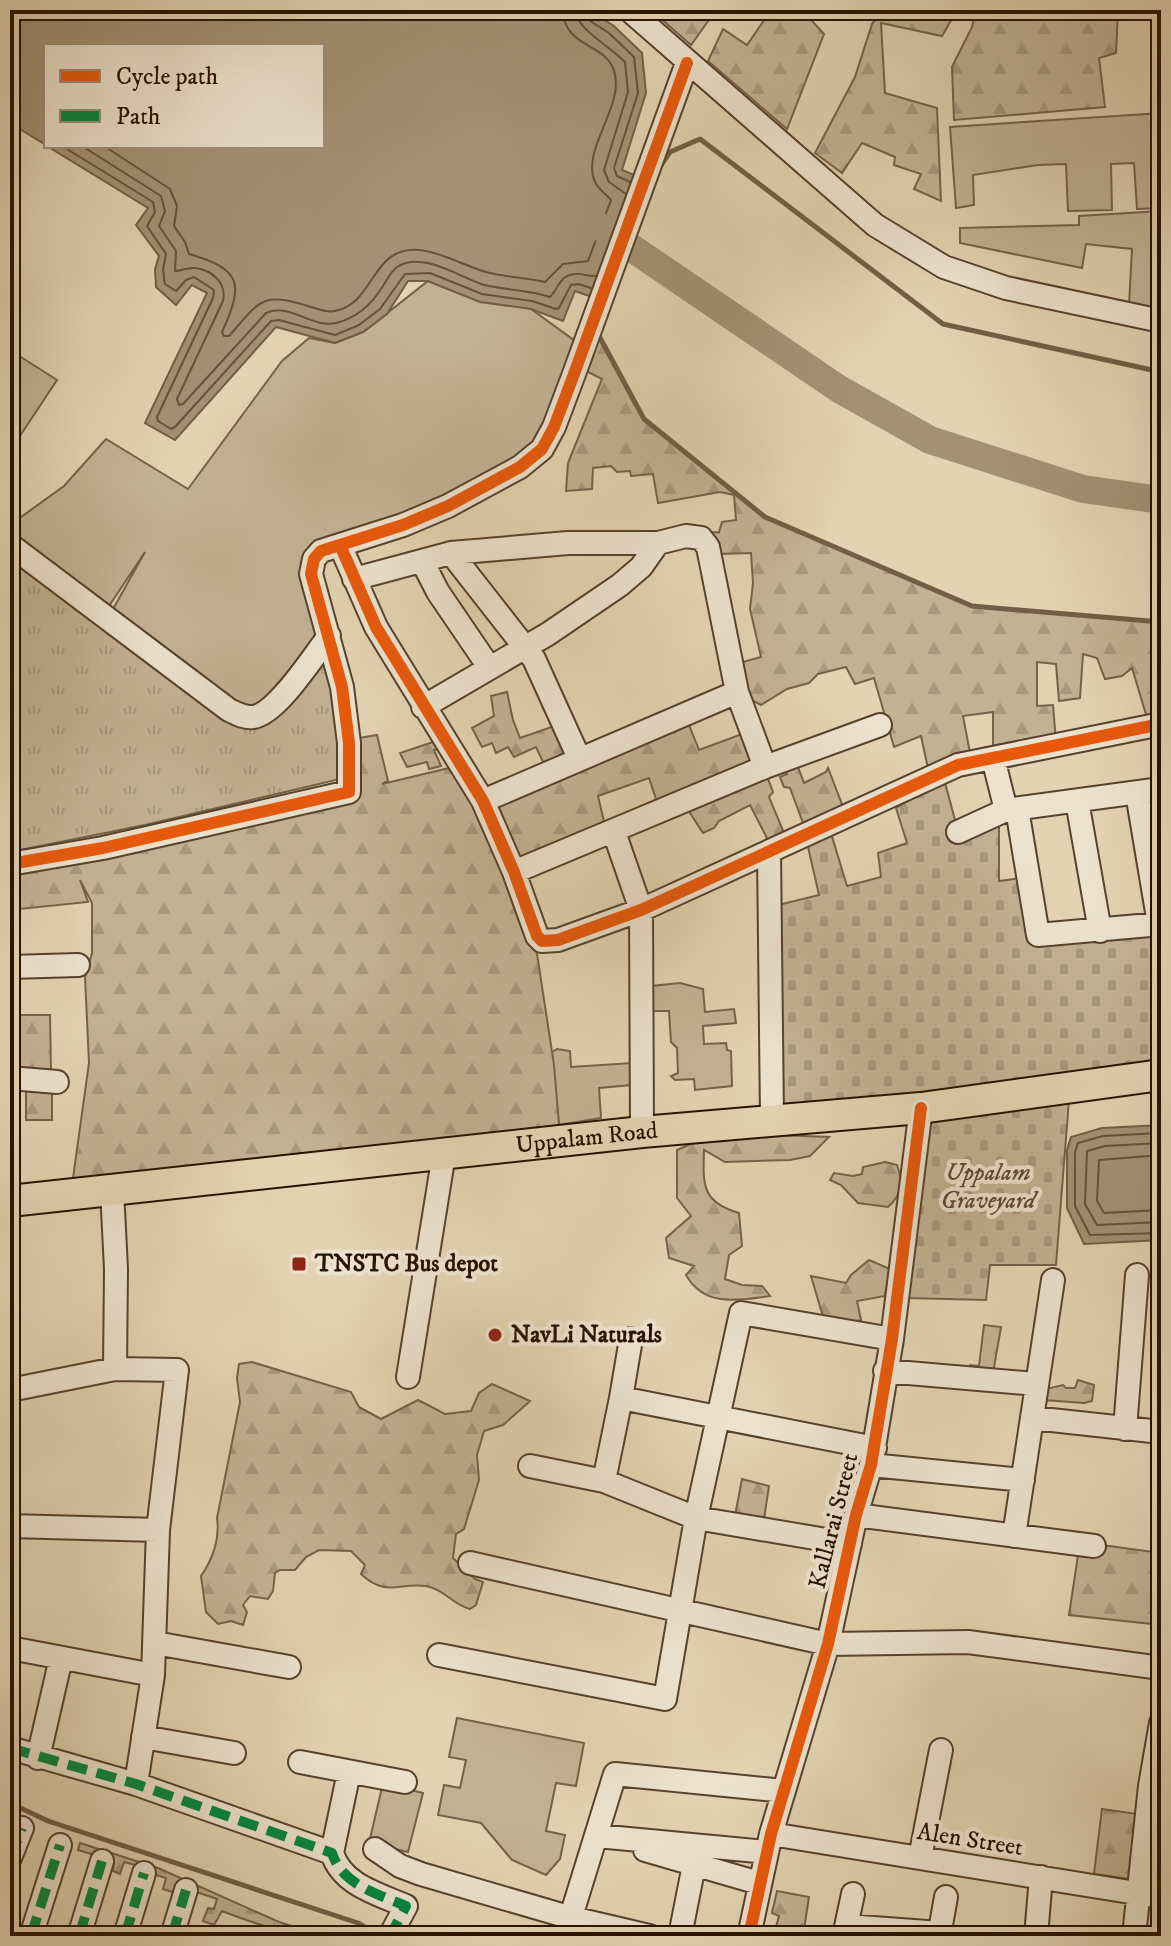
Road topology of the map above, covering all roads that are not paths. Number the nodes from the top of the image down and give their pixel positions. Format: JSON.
{"nodes":[{"id":1,"x":629,"y":10,"type":"edge"},
{"id":2,"x":687,"y":63,"type":"junction"},
{"id":3,"x":1161,"y":321,"type":"edge"},
{"id":4,"x":658,"y":543,"type":"junction"},
{"id":5,"x":10,"y":545,"type":"edge"},
{"id":6,"x":340,"y":545,"type":"junction"},
{"id":7,"x":451,"y":553,"type":"junction"},
{"id":8,"x":422,"y":561,"type":"junction"},
{"id":9,"x":354,"y":579,"type":"junction"},
{"id":10,"x":329,"y":636,"type":"junction"},
{"id":11,"x":525,"y":647,"type":"junction"},
{"id":12,"x":489,"y":667,"type":"junction"},
{"id":13,"x":737,"y":692,"type":"junction"},
{"id":14,"x":423,"y":707,"type":"junction"},
{"id":15,"x":1161,"y":724,"type":"edge"},
{"id":16,"x":880,"y":725,"type":"dead end"},
{"id":17,"x":579,"y":758,"type":"junction"},
{"id":18,"x":993,"y":758,"type":"junction"},
{"id":19,"x":765,"y":767,"type":"junction"},
{"id":20,"x":1161,"y":789,"type":"edge"},
{"id":21,"x":1137,"y":793,"type":"junction"},
{"id":22,"x":483,"y":801,"type":"junction"},
{"id":23,"x":1077,"y":801,"type":"junction"},
{"id":24,"x":1012,"y":810,"type":"junction"},
{"id":25,"x":614,"y":832,"type":"junction"},
{"id":26,"x":958,"y":832,"type":"dead end"},
{"id":27,"x":769,"y":852,"type":"junction"},
{"id":28,"x":10,"y":864,"type":"edge"},
{"id":29,"x":514,"y":872,"type":"junction"},
{"id":30,"x":641,"y":910,"type":"junction"},
{"id":31,"x":1160,"y":924,"type":"edge"},
{"id":32,"x":1100,"y":931,"type":"junction"},
{"id":33,"x":78,"y":965,"type":"dead end"},
{"id":34,"x":10,"y":967,"type":"edge"},
{"id":35,"x":1161,"y":1075,"type":"edge"},
{"id":36,"x":10,"y":1078,"type":"edge"},
{"id":37,"x":57,"y":1082,"type":"dead end"},
{"id":38,"x":921,"y":1108,"type":"junction"},
{"id":39,"x":772,"y":1119,"type":"junction"},
{"id":40,"x":642,"y":1132,"type":"junction"},
{"id":41,"x":444,"y":1154,"type":"junction"},
{"id":42,"x":112,"y":1190,"type":"junction"},
{"id":43,"x":10,"y":1201,"type":"edge"},
{"id":44,"x":1137,"y":1275,"type":"dead end"},
{"id":45,"x":1053,"y":1280,"type":"dead end"},
{"id":46,"x":631,"y":1339,"type":"dead end"},
{"id":47,"x":892,"y":1339,"type":"junction"},
{"id":48,"x":115,"y":1369,"type":"junction"},
{"id":49,"x":885,"y":1371,"type":"junction"},
{"id":50,"x":408,"y":1377,"type":"dead end"},
{"id":51,"x":1036,"y":1384,"type":"junction"},
{"id":52,"x":10,"y":1390,"type":"edge"},
{"id":53,"x":621,"y":1398,"type":"junction"},
{"id":54,"x":719,"y":1417,"type":"junction"},
{"id":55,"x":1033,"y":1418,"type":"junction"},
{"id":56,"x":1125,"y":1429,"type":"junction"},
{"id":57,"x":1161,"y":1432,"type":"edge"},
{"id":58,"x":873,"y":1456,"type":"junction"},
{"id":59,"x":530,"y":1466,"type":"dead end"},
{"id":60,"x":1023,"y":1480,"type":"junction"},
{"id":61,"x":604,"y":1481,"type":"junction"},
{"id":62,"x":856,"y":1515,"type":"junction"},
{"id":63,"x":696,"y":1518,"type":"junction"},
{"id":64,"x":10,"y":1526,"type":"edge"},
{"id":65,"x":158,"y":1530,"type":"junction"},
{"id":66,"x":1014,"y":1536,"type":"junction"},
{"id":67,"x":850,"y":1544,"type":"junction"},
{"id":68,"x":1094,"y":1546,"type":"dead end"},
{"id":69,"x":470,"y":1563,"type":"dead end"},
{"id":70,"x":680,"y":1610,"type":"junction"},
{"id":71,"x":155,"y":1643,"type":"junction"},
{"id":72,"x":828,"y":1644,"type":"junction"},
{"id":73,"x":10,"y":1648,"type":"edge"},
{"id":74,"x":439,"y":1655,"type":"dead end"},
{"id":75,"x":61,"y":1658,"type":"junction"},
{"id":76,"x":289,"y":1667,"type":"dead end"},
{"id":77,"x":1161,"y":1668,"type":"edge"},
{"id":78,"x":153,"y":1675,"type":"junction"},
{"id":79,"x":1161,"y":1723,"type":"edge"},
{"id":80,"x":143,"y":1737,"type":"junction"},
{"id":81,"x":10,"y":1748,"type":"edge"},
{"id":82,"x":1158,"y":1748,"type":"edge"},
{"id":83,"x":941,"y":1750,"type":"dead end"},
{"id":84,"x":234,"y":1753,"type":"dead end"},
{"id":85,"x":38,"y":1758,"type":"junction"},
{"id":86,"x":300,"y":1762,"type":"dead end"},
{"id":87,"x":349,"y":1772,"type":"junction"},
{"id":88,"x":405,"y":1782,"type":"dead end"},
{"id":89,"x":136,"y":1784,"type":"junction"},
{"id":90,"x":784,"y":1791,"type":"junction"},
{"id":91,"x":22,"y":1828,"type":"dead end"},
{"id":92,"x":597,"y":1836,"type":"junction"},
{"id":93,"x":769,"y":1843,"type":"junction"},
{"id":94,"x":60,"y":1845,"type":"dead end"},
{"id":95,"x":375,"y":1849,"type":"dead end"},
{"id":96,"x":332,"y":1853,"type":"junction"},
{"id":97,"x":10,"y":1858,"type":"edge"},
{"id":98,"x":920,"y":1858,"type":"junction"},
{"id":99,"x":102,"y":1861,"type":"dead end"},
{"id":100,"x":694,"y":1865,"type":"junction"},
{"id":101,"x":400,"y":1866,"type":"junction"},
{"id":102,"x":144,"y":1873,"type":"dead end"},
{"id":103,"x":1041,"y":1877,"type":"junction"},
{"id":104,"x":759,"y":1883,"type":"junction"},
{"id":105,"x":186,"y":1890,"type":"dead end"},
{"id":106,"x":853,"y":1894,"type":"dead end"},
{"id":107,"x":1138,"y":1894,"type":"junction"},
{"id":108,"x":946,"y":1897,"type":"dead end"},
{"id":109,"x":1161,"y":1897,"type":"edge"},
{"id":110,"x":397,"y":1902,"type":"junction"},
{"id":111,"x":569,"y":1927,"type":"edge"},
{"id":112,"x":10,"y":1930,"type":"edge"},
{"id":113,"x":846,"y":1931,"type":"edge"},
{"id":114,"x":940,"y":1935,"type":"edge"},
{"id":115,"x":25,"y":1936,"type":"edge"},
{"id":116,"x":31,"y":1936,"type":"edge"},
{"id":117,"x":79,"y":1936,"type":"edge"},
{"id":118,"x":125,"y":1936,"type":"edge"},
{"id":119,"x":172,"y":1936,"type":"edge"},
{"id":120,"x":390,"y":1936,"type":"edge"},
{"id":121,"x":649,"y":1936,"type":"edge"},
{"id":122,"x":680,"y":1936,"type":"edge"},
{"id":123,"x":749,"y":1936,"type":"edge"},
{"id":124,"x":1036,"y":1936,"type":"edge"},
{"id":125,"x":1134,"y":1936,"type":"edge"}],
"edges":[{"from":1,"to":2,"type":"street"},
{"from":2,"to":3,"type":"street"},
{"from":2,"to":6,"type":"street"},
{"from":4,"to":7,"type":"street"},
{"from":4,"to":11,"type":"street"},
{"from":4,"to":13,"type":"street"},
{"from":5,"to":10,"type":"street"},
{"from":6,"to":9,"type":"street"},
{"from":6,"to":10,"type":"street"},
{"from":7,"to":8,"type":"street"},
{"from":7,"to":11,"type":"street"},
{"from":8,"to":9,"type":"street"},
{"from":8,"to":12,"type":"street"},
{"from":9,"to":14,"type":"street"},
{"from":10,"to":28,"type":"street"},
{"from":11,"to":12,"type":"street"},
{"from":11,"to":17,"type":"street"},
{"from":12,"to":14,"type":"street"},
{"from":13,"to":17,"type":"street"},
{"from":13,"to":19,"type":"street"},
{"from":14,"to":22,"type":"street"},
{"from":15,"to":18,"type":"street"},
{"from":16,"to":19,"type":"street"},
{"from":17,"to":22,"type":"street"},
{"from":18,"to":24,"type":"street"},
{"from":18,"to":27,"type":"street"},
{"from":19,"to":25,"type":"street"},
{"from":20,"to":21,"type":"street"},
{"from":21,"to":23,"type":"street"},
{"from":21,"to":31,"type":"street"},
{"from":22,"to":29,"type":"street"},
{"from":23,"to":24,"type":"street"},
{"from":23,"to":32,"type":"street"},
{"from":24,"to":26,"type":"street"},
{"from":24,"to":32,"type":"street"},
{"from":25,"to":29,"type":"street"},
{"from":25,"to":30,"type":"street"},
{"from":27,"to":30,"type":"street"},
{"from":27,"to":39,"type":"street"},
{"from":29,"to":30,"type":"street"},
{"from":30,"to":40,"type":"street"},
{"from":31,"to":32,"type":"street"},
{"from":33,"to":34,"type":"street"},
{"from":35,"to":38,"type":"main road","name":"Uppalam Road"},
{"from":36,"to":37,"type":"street"},
{"from":38,"to":39,"type":"main road","name":"Uppalam Road"},
{"from":38,"to":47,"type":"street","name":"Kallarai Street"},
{"from":39,"to":40,"type":"main road","name":"Uppalam Road"},
{"from":40,"to":41,"type":"main road","name":"Uppalam Road"},
{"from":41,"to":42,"type":"main road","name":"Uppalam Road"},
{"from":41,"to":50,"type":"street"},
{"from":42,"to":43,"type":"main road","name":"Uppalam Road"},
{"from":42,"to":48,"type":"street"},
{"from":44,"to":56,"type":"street"},
{"from":45,"to":51,"type":"street"},
{"from":46,"to":53,"type":"street"},
{"from":47,"to":49,"type":"street","name":"Kallarai Street"},
{"from":47,"to":54,"type":"street"},
{"from":48,"to":52,"type":"street"},
{"from":48,"to":65,"type":"street"},
{"from":49,"to":51,"type":"street"},
{"from":49,"to":58,"type":"street","name":"Kallarai Street"},
{"from":51,"to":55,"type":"street"},
{"from":53,"to":54,"type":"street"},
{"from":53,"to":61,"type":"street"},
{"from":54,"to":58,"type":"street"},
{"from":54,"to":63,"type":"street"},
{"from":55,"to":56,"type":"street"},
{"from":55,"to":60,"type":"street"},
{"from":56,"to":57,"type":"street"},
{"from":58,"to":60,"type":"street"},
{"from":58,"to":62,"type":"street","name":"Kallarai Street"},
{"from":59,"to":61,"type":"street"},
{"from":60,"to":66,"type":"street"},
{"from":61,"to":63,"type":"street"},
{"from":62,"to":66,"type":"street"},
{"from":62,"to":67,"type":"street","name":"Kallarai Street"},
{"from":63,"to":67,"type":"street"},
{"from":63,"to":70,"type":"street"},
{"from":64,"to":65,"type":"street"},
{"from":65,"to":71,"type":"street"},
{"from":66,"to":68,"type":"street"},
{"from":67,"to":72,"type":"street","name":"Kallarai Street"},
{"from":69,"to":70,"type":"street"},
{"from":70,"to":72,"type":"street"},
{"from":70,"to":74,"type":"street"},
{"from":71,"to":76,"type":"street"},
{"from":71,"to":78,"type":"street"},
{"from":72,"to":77,"type":"street"},
{"from":72,"to":90,"type":"street","name":"Kallarai Street"},
{"from":73,"to":75,"type":"street"},
{"from":75,"to":78,"type":"street"},
{"from":75,"to":85,"type":"street"},
{"from":78,"to":80,"type":"street"},
{"from":79,"to":82,"type":"street"},
{"from":80,"to":84,"type":"street"},
{"from":80,"to":89,"type":"street"},
{"from":81,"to":85,"type":"street"},
{"from":82,"to":107,"type":"street"},
{"from":83,"to":98,"type":"street"},
{"from":85,"to":89,"type":"street"},
{"from":86,"to":87,"type":"street"},
{"from":87,"to":88,"type":"street"},
{"from":87,"to":96,"type":"street"},
{"from":89,"to":96,"type":"street"},
{"from":90,"to":92,"type":"street"},
{"from":90,"to":93,"type":"street","name":"Kallarai Street"},
{"from":91,"to":97,"type":"street"},
{"from":92,"to":93,"type":"street","name":"Alen Street"},
{"from":92,"to":100,"type":"street"},
{"from":92,"to":111,"type":"street"},
{"from":93,"to":98,"type":"street","name":"Alen Street"},
{"from":93,"to":104,"type":"street","name":"Kallarai Street"},
{"from":94,"to":116,"type":"street"},
{"from":95,"to":101,"type":"street"},
{"from":96,"to":110,"type":"street"},
{"from":98,"to":103,"type":"street","name":"Alen Street"},
{"from":99,"to":117,"type":"street"},
{"from":100,"to":104,"type":"street"},
{"from":100,"to":122,"type":"street"},
{"from":101,"to":110,"type":"street"},
{"from":101,"to":111,"type":"street"},
{"from":102,"to":118,"type":"street"},
{"from":103,"to":107,"type":"street","name":"Alen Street"},
{"from":103,"to":124,"type":"street"},
{"from":104,"to":123,"type":"street","name":"Kallarai Street"},
{"from":105,"to":119,"type":"street"},
{"from":106,"to":113,"type":"street"},
{"from":107,"to":109,"type":"street","name":"Alen Street"},
{"from":107,"to":125,"type":"street"},
{"from":108,"to":114,"type":"street"},
{"from":110,"to":120,"type":"street"},
{"from":111,"to":121,"type":"street"},
{"from":112,"to":115,"type":"street"},
{"from":113,"to":114,"type":"street"}]}
